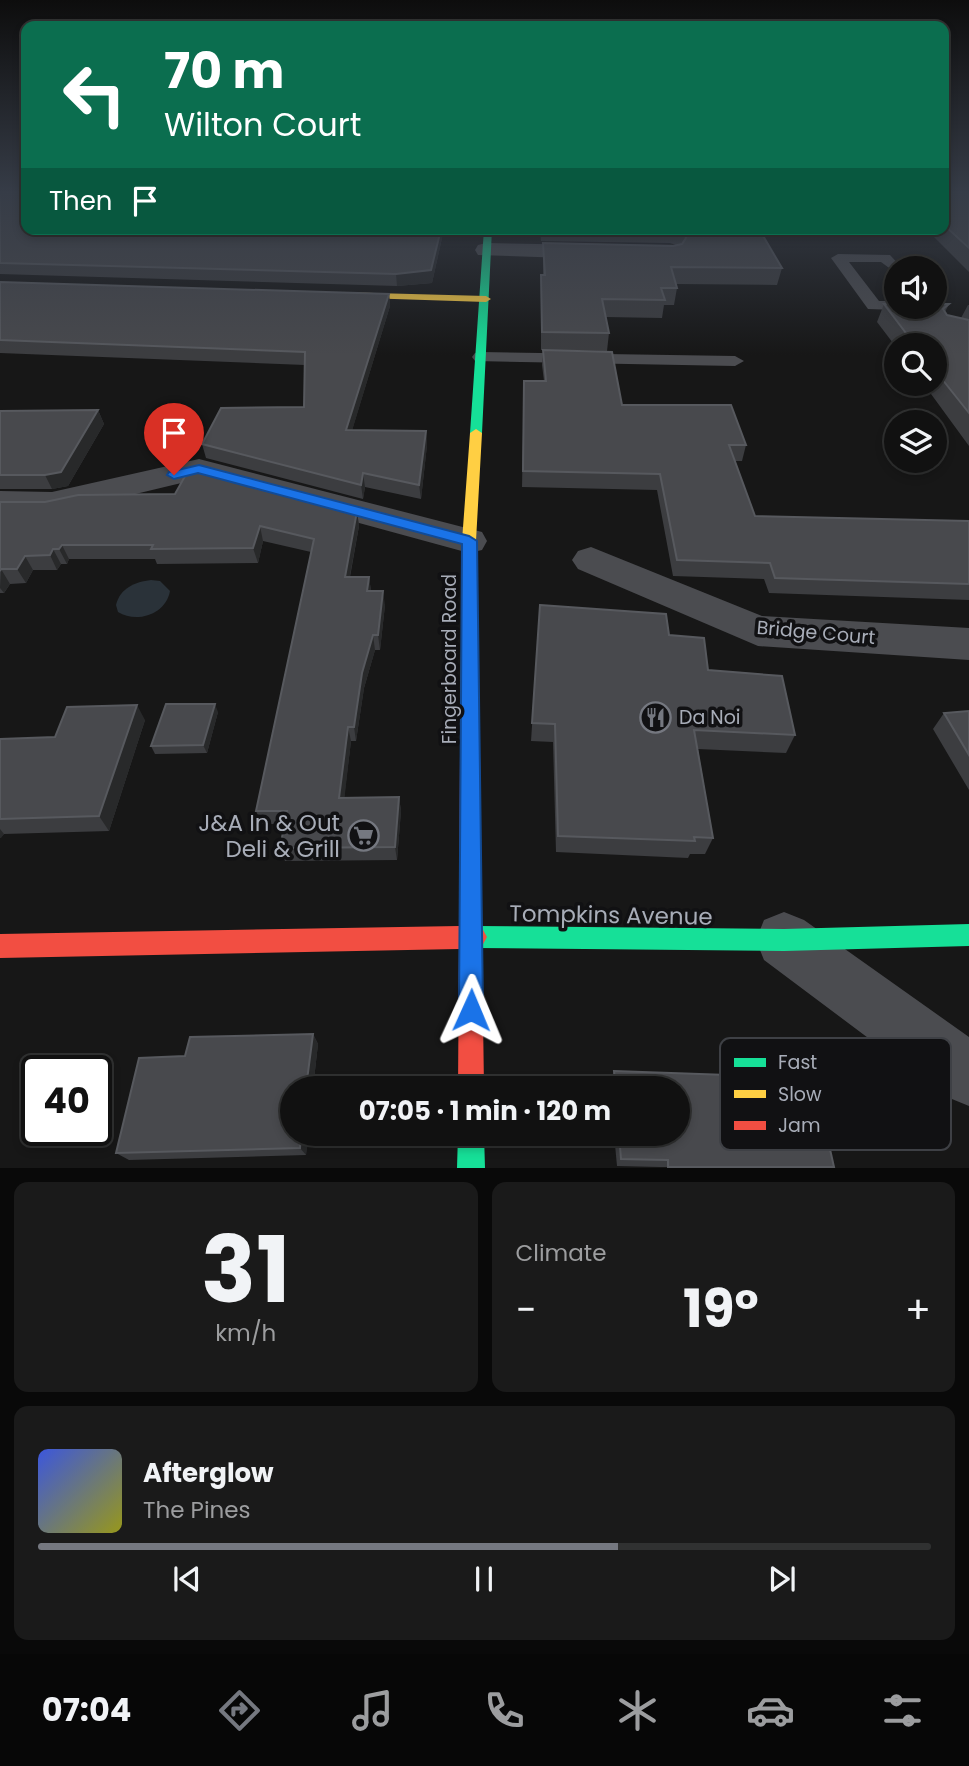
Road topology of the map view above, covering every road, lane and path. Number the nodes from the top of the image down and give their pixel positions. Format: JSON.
{"nodes":[{"id":1,"x":487,"y":246,"type":"edge"},
{"id":2,"x":551,"y":246,"type":"edge"},
{"id":3,"x":614,"y":252,"type":"edge"},
{"id":4,"x":884,"y":258,"type":"edge"},
{"id":5,"x":320,"y":294,"type":"edge"},
{"id":6,"x":486,"y":299,"type":"junction"},
{"id":7,"x":884,"y":306,"type":"edge"},
{"id":8,"x":930,"y":319,"type":"edge"},
{"id":9,"x":933,"y":322,"type":"edge"},
{"id":10,"x":481,"y":357,"type":"junction"},
{"id":11,"x":735,"y":361,"type":"dead end"},
{"id":12,"x":0,"y":502,"type":"edge"},
{"id":13,"x":469,"y":541,"type":"junction"},
{"id":14,"x":592,"y":560,"type":"dead end"},
{"id":15,"x":969,"y":643,"type":"edge"},
{"id":16,"x":969,"y":935,"type":"edge"},
{"id":17,"x":472,"y":937,"type":"junction"},
{"id":18,"x":784,"y":940,"type":"junction"},
{"id":19,"x":0,"y":946,"type":"edge"},
{"id":20,"x":918,"y":1038,"type":"edge"},
{"id":21,"x":951,"y":1062,"type":"edge"},
{"id":22,"x":969,"y":1075,"type":"edge"},
{"id":23,"x":471,"y":1076,"type":"edge"},
{"id":24,"x":471,"y":1146,"type":"edge"},
{"id":25,"x":471,"y":1167,"type":"edge"}],
"edges":[{"from":1,"to":6,"type":"street","name":"Fingerboard Road"},
{"from":2,"to":3,"type":"street"},
{"from":4,"to":7,"type":"lane"},
{"from":5,"to":6,"type":"street"},
{"from":6,"to":10,"type":"street","name":"Fingerboard Road"},
{"from":8,"to":9,"type":"lane"},
{"from":10,"to":11,"type":"lane"},
{"from":10,"to":13,"type":"street","name":"Fingerboard Road"},
{"from":12,"to":13,"type":"street"},
{"from":13,"to":17,"type":"street","name":"Fingerboard Road"},
{"from":14,"to":15,"type":"street","name":"Bridge Court"},
{"from":16,"to":18,"type":"street","name":"Tompkins Avenue"},
{"from":17,"to":18,"type":"street","name":"Tompkins Avenue"},
{"from":17,"to":19,"type":"street","name":"Tompkins Avenue"},
{"from":17,"to":23,"type":"street","name":"Fingerboard Road"},
{"from":18,"to":20,"type":"street"},
{"from":21,"to":22,"type":"street"},
{"from":24,"to":25,"type":"street"}]}
